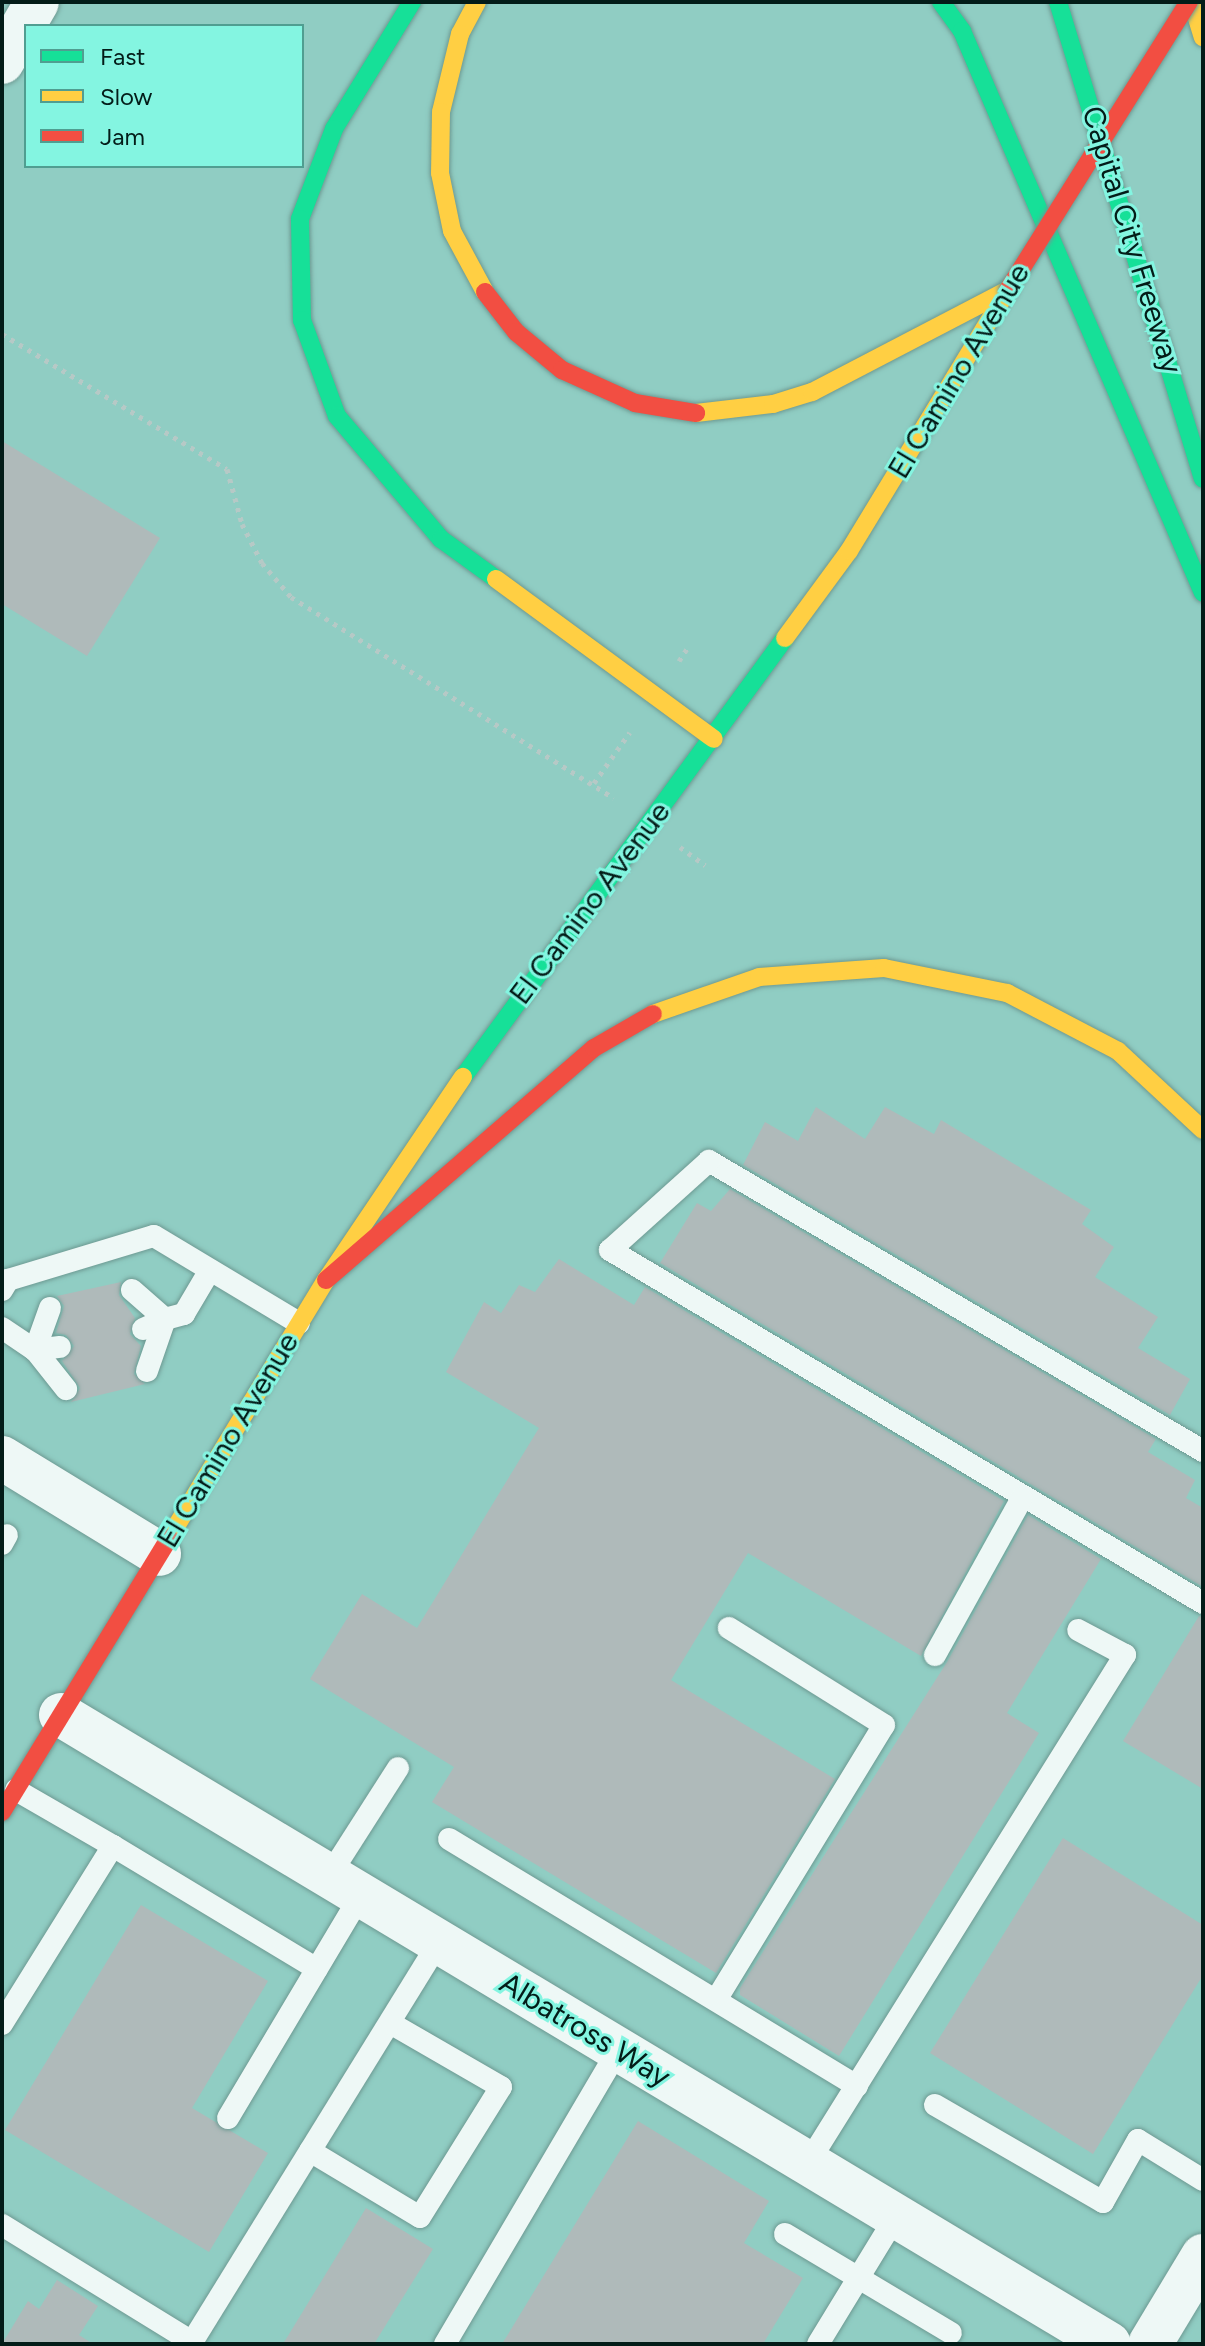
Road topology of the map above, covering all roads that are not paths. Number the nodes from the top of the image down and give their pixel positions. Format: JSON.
{"nodes":[{"id":1,"x":37,"y":2,"type":"edge"},
{"id":2,"x":412,"y":2,"type":"edge"},
{"id":3,"x":477,"y":2,"type":"edge"},
{"id":4,"x":941,"y":2,"type":"edge"},
{"id":5,"x":1058,"y":2,"type":"edge"},
{"id":6,"x":1191,"y":2,"type":"edge"},
{"id":7,"x":24,"y":24,"type":"edge"},
{"id":8,"x":24,"y":24,"type":"edge"},
{"id":9,"x":1203,"y":37,"type":"edge"},
{"id":10,"x":2,"y":62,"type":"edge"},
{"id":11,"x":1008,"y":290,"type":"junction"},
{"id":12,"x":1203,"y":478,"type":"edge"},
{"id":13,"x":1203,"y":593,"type":"edge"},
{"id":14,"x":714,"y":739,"type":"junction"},
{"id":15,"x":1203,"y":1130,"type":"edge"},
{"id":16,"x":210,"y":1270,"type":"junction"},
{"id":17,"x":326,"y":1280,"type":"junction"},
{"id":18,"x":2,"y":1290,"type":"edge"},
{"id":19,"x":132,"y":1290,"type":"dead end"},
{"id":20,"x":50,"y":1308,"type":"dead end"},
{"id":21,"x":165,"y":1319,"type":"junction"},
{"id":22,"x":299,"y":1323,"type":"junction"},
{"id":23,"x":2,"y":1328,"type":"edge"},
{"id":24,"x":143,"y":1329,"type":"dead end"},
{"id":25,"x":60,"y":1347,"type":"dead end"},
{"id":26,"x":35,"y":1350,"type":"junction"},
{"id":27,"x":147,"y":1371,"type":"dead end"},
{"id":28,"x":66,"y":1389,"type":"dead end"},
{"id":29,"x":1203,"y":1451,"type":"edge"},
{"id":30,"x":2,"y":1458,"type":"edge"},
{"id":31,"x":1022,"y":1498,"type":"junction"},
{"id":32,"x":159,"y":1554,"type":"junction"},
{"id":33,"x":1203,"y":1603,"type":"edge"},
{"id":34,"x":729,"y":1628,"type":"dead end"},
{"id":35,"x":1078,"y":1630,"type":"dead end"},
{"id":36,"x":935,"y":1655,"type":"dead end"},
{"id":37,"x":61,"y":1715,"type":"junction"},
{"id":38,"x":2,"y":1768,"type":"edge"},
{"id":39,"x":398,"y":1768,"type":"dead end"},
{"id":40,"x":19,"y":1785,"type":"junction"},
{"id":41,"x":2,"y":1812,"type":"edge"},
{"id":42,"x":449,"y":1839,"type":"dead end"},
{"id":43,"x":113,"y":1846,"type":"junction"},
{"id":44,"x":345,"y":1886,"type":"junction"},
{"id":45,"x":439,"y":1942,"type":"junction"},
{"id":46,"x":317,"y":1969,"type":"junction"},
{"id":47,"x":716,"y":2000,"type":"junction"},
{"id":48,"x":390,"y":2023,"type":"junction"},
{"id":49,"x":2,"y":2024,"type":"edge"},
{"id":50,"x":618,"y":2050,"type":"junction"},
{"id":51,"x":857,"y":2086,"type":"junction"},
{"id":52,"x":935,"y":2105,"type":"dead end"},
{"id":53,"x":228,"y":2118,"type":"dead end"},
{"id":54,"x":310,"y":2151,"type":"junction"},
{"id":55,"x":808,"y":2163,"type":"junction"},
{"id":56,"x":1203,"y":2180,"type":"edge"},
{"id":57,"x":896,"y":2216,"type":"junction"},
{"id":58,"x":2,"y":2225,"type":"edge"},
{"id":59,"x":785,"y":2234,"type":"dead end"},
{"id":60,"x":1203,"y":2256,"type":"edge"},
{"id":61,"x":859,"y":2278,"type":"junction"},
{"id":62,"x":951,"y":2333,"type":"dead end"},
{"id":63,"x":445,"y":2344,"type":"edge"},
{"id":64,"x":818,"y":2344,"type":"edge"},
{"id":65,"x":1109,"y":2344,"type":"edge"},
{"id":66,"x":1150,"y":2344,"type":"edge"}],
"edges":[{"from":1,"to":7,"type":"street"},
{"from":2,"to":14,"type":"main road"},
{"from":3,"to":11,"type":"main road"},
{"from":4,"to":13,"type":"main road"},
{"from":5,"to":12,"type":"main road","name":"Capital City Freeway"},
{"from":6,"to":9,"type":"main road"},
{"from":6,"to":11,"type":"main road","name":"El Camino Avenue","bridge":true},
{"from":8,"to":10,"type":"street"},
{"from":11,"to":14,"type":"main road","name":"El Camino Avenue"},
{"from":14,"to":17,"type":"main road","name":"El Camino Avenue"},
{"from":15,"to":17,"type":"main road"},
{"from":16,"to":18,"type":"lane"},
{"from":16,"to":21,"type":"lane"},
{"from":16,"to":22,"type":"lane"},
{"from":17,"to":22,"type":"main road","name":"El Camino Avenue"},
{"from":19,"to":21,"type":"lane"},
{"from":20,"to":26,"type":"lane"},
{"from":21,"to":24,"type":"lane"},
{"from":21,"to":27,"type":"lane"},
{"from":22,"to":32,"type":"main road","name":"El Camino Avenue"},
{"from":23,"to":26,"type":"lane"},
{"from":25,"to":26,"type":"lane"},
{"from":26,"to":28,"type":"lane"},
{"from":29,"to":31,"type":"lane"},
{"from":30,"to":32,"type":"street"},
{"from":31,"to":33,"type":"lane"},
{"from":31,"to":36,"type":"lane"},
{"from":32,"to":37,"type":"main road","name":"El Camino Avenue"},
{"from":34,"to":47,"type":"lane"},
{"from":35,"to":51,"type":"lane"},
{"from":37,"to":40,"type":"main road","name":"El Camino Avenue"},
{"from":37,"to":44,"type":"street","name":"Albatross Way"},
{"from":38,"to":40,"type":"lane"},
{"from":39,"to":44,"type":"lane"},
{"from":40,"to":41,"type":"main road","name":"El Camino Avenue"},
{"from":40,"to":43,"type":"lane"},
{"from":42,"to":47,"type":"lane"},
{"from":43,"to":46,"type":"lane"},
{"from":43,"to":49,"type":"lane"},
{"from":44,"to":45,"type":"street","name":"Albatross Way"},
{"from":44,"to":46,"type":"lane"},
{"from":45,"to":48,"type":"lane"},
{"from":45,"to":50,"type":"street","name":"Albatross Way"},
{"from":46,"to":53,"type":"lane"},
{"from":47,"to":51,"type":"lane"},
{"from":48,"to":54,"type":"lane"},
{"from":48,"to":54,"type":"lane"},
{"from":50,"to":55,"type":"street","name":"Albatross Way"},
{"from":50,"to":63,"type":"lane"},
{"from":51,"to":55,"type":"lane"},
{"from":52,"to":56,"type":"lane"},
{"from":54,"to":58,"type":"lane"},
{"from":55,"to":57,"type":"street","name":"Albatross Way"},
{"from":57,"to":61,"type":"lane"},
{"from":57,"to":65,"type":"street","name":"Albatross Way"},
{"from":59,"to":61,"type":"lane"},
{"from":60,"to":66,"type":"street"},
{"from":61,"to":62,"type":"lane"},
{"from":61,"to":64,"type":"lane"}]}
